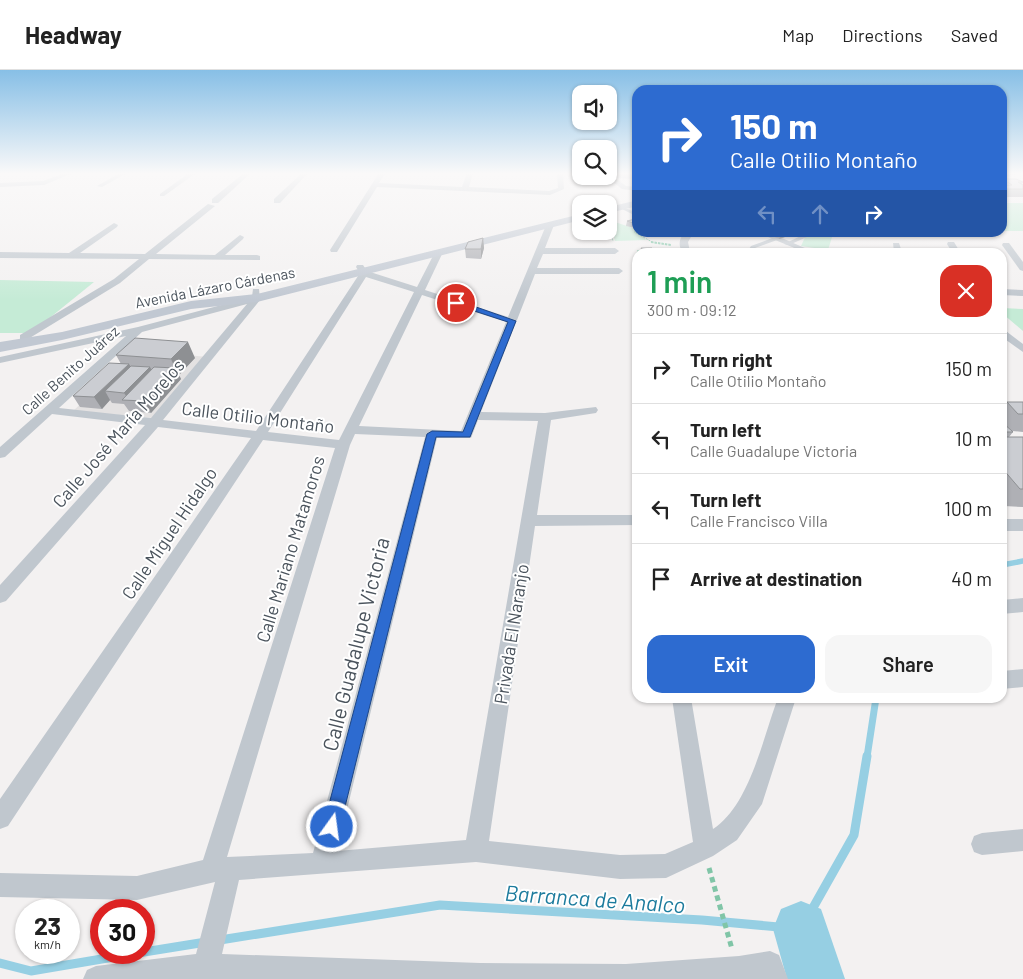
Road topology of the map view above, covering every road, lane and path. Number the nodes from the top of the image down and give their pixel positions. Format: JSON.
{"nodes":[{"id":1,"x":198,"y":215,"type":"edge"},
{"id":2,"x":355,"y":215,"type":"edge"},
{"id":3,"x":561,"y":215,"type":"edge"},
{"id":4,"x":572,"y":219,"type":"edge"},
{"id":5,"x":550,"y":225,"type":"junction"},
{"id":6,"x":114,"y":226,"type":"dead end"},
{"id":7,"x":240,"y":237,"type":"dead end"},
{"id":8,"x":643,"y":237,"type":"edge"},
{"id":9,"x":771,"y":237,"type":"edge"},
{"id":10,"x":803,"y":237,"type":"edge"},
{"id":11,"x":775,"y":239,"type":"junction"},
{"id":12,"x":656,"y":244,"type":"junction"},
{"id":13,"x":787,"y":244,"type":"junction"},
{"id":14,"x":951,"y":244,"type":"dead end"},
{"id":15,"x":1006,"y":245,"type":"dead end"},
{"id":16,"x":657,"y":248,"type":"edge"},
{"id":17,"x":678,"y":248,"type":"edge"},
{"id":18,"x":752,"y":248,"type":"edge"},
{"id":19,"x":798,"y":248,"type":"edge"},
{"id":20,"x":954,"y":248,"type":"edge"},
{"id":21,"x":334,"y":250,"type":"dead end"},
{"id":22,"x":540,"y":251,"type":"junction"},
{"id":23,"x":615,"y":251,"type":"dead end"},
{"id":24,"x":439,"y":252,"type":"junction"},
{"id":25,"x":0,"y":256,"type":"edge"},
{"id":26,"x":71,"y":256,"type":"junction"},
{"id":27,"x":146,"y":258,"type":"junction"},
{"id":28,"x":217,"y":258,"type":"junction"},
{"id":29,"x":257,"y":258,"type":"dead end"},
{"id":30,"x":1023,"y":268,"type":"edge"},
{"id":31,"x":362,"y":270,"type":"junction"},
{"id":32,"x":532,"y":271,"type":"junction"},
{"id":33,"x":619,"y":271,"type":"dead end"},
{"id":34,"x":419,"y":291,"type":"junction"},
{"id":35,"x":1007,"y":292,"type":"edge"},
{"id":36,"x":1023,"y":293,"type":"edge"},
{"id":37,"x":257,"y":295,"type":"junction"},
{"id":38,"x":512,"y":321,"type":"junction"},
{"id":39,"x":139,"y":330,"type":"junction"},
{"id":40,"x":1007,"y":335,"type":"edge"},
{"id":41,"x":24,"y":337,"type":"junction"},
{"id":42,"x":0,"y":341,"type":"edge"},
{"id":43,"x":1023,"y":349,"type":"edge"},
{"id":44,"x":1,"y":357,"type":"edge"},
{"id":45,"x":49,"y":410,"type":"junction"},
{"id":46,"x":592,"y":410,"type":"dead end"},
{"id":47,"x":474,"y":416,"type":"junction"},
{"id":48,"x":545,"y":417,"type":"junction"},
{"id":49,"x":154,"y":422,"type":"junction"},
{"id":50,"x":350,"y":430,"type":"junction"},
{"id":51,"x":432,"y":434,"type":"junction"},
{"id":52,"x":259,"y":436,"type":"junction"},
{"id":53,"x":343,"y":445,"type":"junction"},
{"id":54,"x":0,"y":454,"type":"edge"},
{"id":55,"x":529,"y":520,"type":"junction"},
{"id":56,"x":632,"y":521,"type":"edge"},
{"id":57,"x":1007,"y":525,"type":"edge"},
{"id":58,"x":1023,"y":526,"type":"edge"},
{"id":59,"x":0,"y":596,"type":"edge"},
{"id":60,"x":1023,"y":605,"type":"edge"},
{"id":61,"x":1007,"y":607,"type":"edge"},
{"id":62,"x":1023,"y":678,"type":"edge"},
{"id":63,"x":1007,"y":680,"type":"edge"},
{"id":64,"x":682,"y":703,"type":"edge"},
{"id":65,"x":785,"y":703,"type":"edge"},
{"id":66,"x":0,"y":818,"type":"edge"},
{"id":67,"x":1023,"y":840,"type":"edge"},
{"id":68,"x":982,"y":844,"type":"dead end"},
{"id":69,"x":705,"y":848,"type":"junction"},
{"id":70,"x":476,"y":851,"type":"junction"},
{"id":71,"x":322,"y":864,"type":"junction"},
{"id":72,"x":221,"y":869,"type":"junction"},
{"id":73,"x":0,"y":885,"type":"edge"},
{"id":74,"x":714,"y":892,"type":"dead end"},
{"id":75,"x":734,"y":956,"type":"dead end"},
{"id":76,"x":207,"y":962,"type":"junction"},
{"id":77,"x":96,"y":979,"type":"edge"},
{"id":78,"x":775,"y":979,"type":"edge"}],
"edges":[{"from":1,"to":27,"type":"street"},
{"from":2,"to":21,"type":"street"},
{"from":3,"to":31,"type":"main road","name":"Avenida Lázaro Cárdenas"},
{"from":4,"to":5,"type":"main road","name":"Avenida Lázaro Cárdenas"},
{"from":5,"to":22,"type":"street"},
{"from":5,"to":24,"type":"main road","name":"Avenida Lázaro Cárdenas"},
{"from":6,"to":26,"type":"street"},
{"from":7,"to":28,"type":"street"},
{"from":8,"to":12,"type":"path"},
{"from":9,"to":11,"type":"street"},
{"from":10,"to":13,"type":"street"},
{"from":11,"to":13,"type":"street"},
{"from":11,"to":18,"type":"street"},
{"from":12,"to":16,"type":"path"},
{"from":12,"to":17,"type":"path"},
{"from":13,"to":19,"type":"street"},
{"from":14,"to":20,"type":"street"},
{"from":15,"to":30,"type":"street"},
{"from":22,"to":23,"type":"street"},
{"from":22,"to":32,"type":"street"},
{"from":24,"to":31,"type":"main road","name":"Avenida Lázaro Cárdenas"},
{"from":24,"to":34,"type":"street","name":"Calle Mariano Matamoros"},
{"from":25,"to":26,"type":"street"},
{"from":26,"to":27,"type":"street"},
{"from":27,"to":28,"type":"street"},
{"from":27,"to":41,"type":"street"},
{"from":28,"to":29,"type":"street"},
{"from":31,"to":34,"type":"street"},
{"from":31,"to":37,"type":"main road","name":"Avenida Lázaro Cárdenas"},
{"from":31,"to":52,"type":"street","name":"Calle Miguel Hidalgo"},
{"from":32,"to":33,"type":"street"},
{"from":32,"to":38,"type":"street"},
{"from":34,"to":38,"type":"street"},
{"from":34,"to":50,"type":"street","name":"Calle Mariano Matamoros"},
{"from":35,"to":36,"type":"street"},
{"from":37,"to":39,"type":"street"},
{"from":37,"to":41,"type":"main road","name":"Avenida Lázaro Cárdenas"},
{"from":37,"to":44,"type":"main road","name":"Avenida Lázaro Cárdenas"},
{"from":37,"to":49,"type":"street","name":"Calle José María Morelos"},
{"from":38,"to":47,"type":"street"},
{"from":39,"to":44,"type":"street"},
{"from":39,"to":45,"type":"street","name":"Calle Benito Juárez"},
{"from":40,"to":43,"type":"street"},
{"from":41,"to":42,"type":"main road","name":"Avenida Lázaro Cárdenas"},
{"from":45,"to":49,"type":"street","name":"Calle Otilio Montaño"},
{"from":45,"to":54,"type":"street","name":"Calle Benito Juárez"},
{"from":46,"to":48,"type":"street"},
{"from":47,"to":48,"type":"street"},
{"from":47,"to":51,"type":"street","name":"Calle Otilio Montaño"},
{"from":48,"to":55,"type":"street","name":"Privada El Naranjo"},
{"from":49,"to":52,"type":"street","name":"Calle Otilio Montaño"},
{"from":49,"to":59,"type":"street","name":"Calle José María Morelos"},
{"from":50,"to":51,"type":"street","name":"Calle Otilio Montaño"},
{"from":50,"to":53,"type":"street","name":"Calle Mariano Matamoros"},
{"from":51,"to":71,"type":"street","name":"Calle Guadalupe Victoria"},
{"from":52,"to":53,"type":"street","name":"Calle Otilio Montaño"},
{"from":52,"to":66,"type":"street","name":"Calle Miguel Hidalgo"},
{"from":53,"to":72,"type":"street","name":"Calle Mariano Matamoros"},
{"from":55,"to":56,"type":"street"},
{"from":55,"to":70,"type":"street","name":"Privada El Naranjo"},
{"from":57,"to":58,"type":"street"},
{"from":60,"to":61,"type":"street"},
{"from":62,"to":63,"type":"street"},
{"from":64,"to":69,"type":"street"},
{"from":65,"to":69,"type":"street"},
{"from":67,"to":68,"type":"street"},
{"from":69,"to":70,"type":"street"},
{"from":70,"to":71,"type":"street"},
{"from":71,"to":72,"type":"street"},
{"from":72,"to":73,"type":"street"},
{"from":72,"to":76,"type":"street","name":"Calle Mariano Matamoros"},
{"from":74,"to":75,"type":"path"},
{"from":76,"to":77,"type":"street"},
{"from":76,"to":78,"type":"street"}]}
